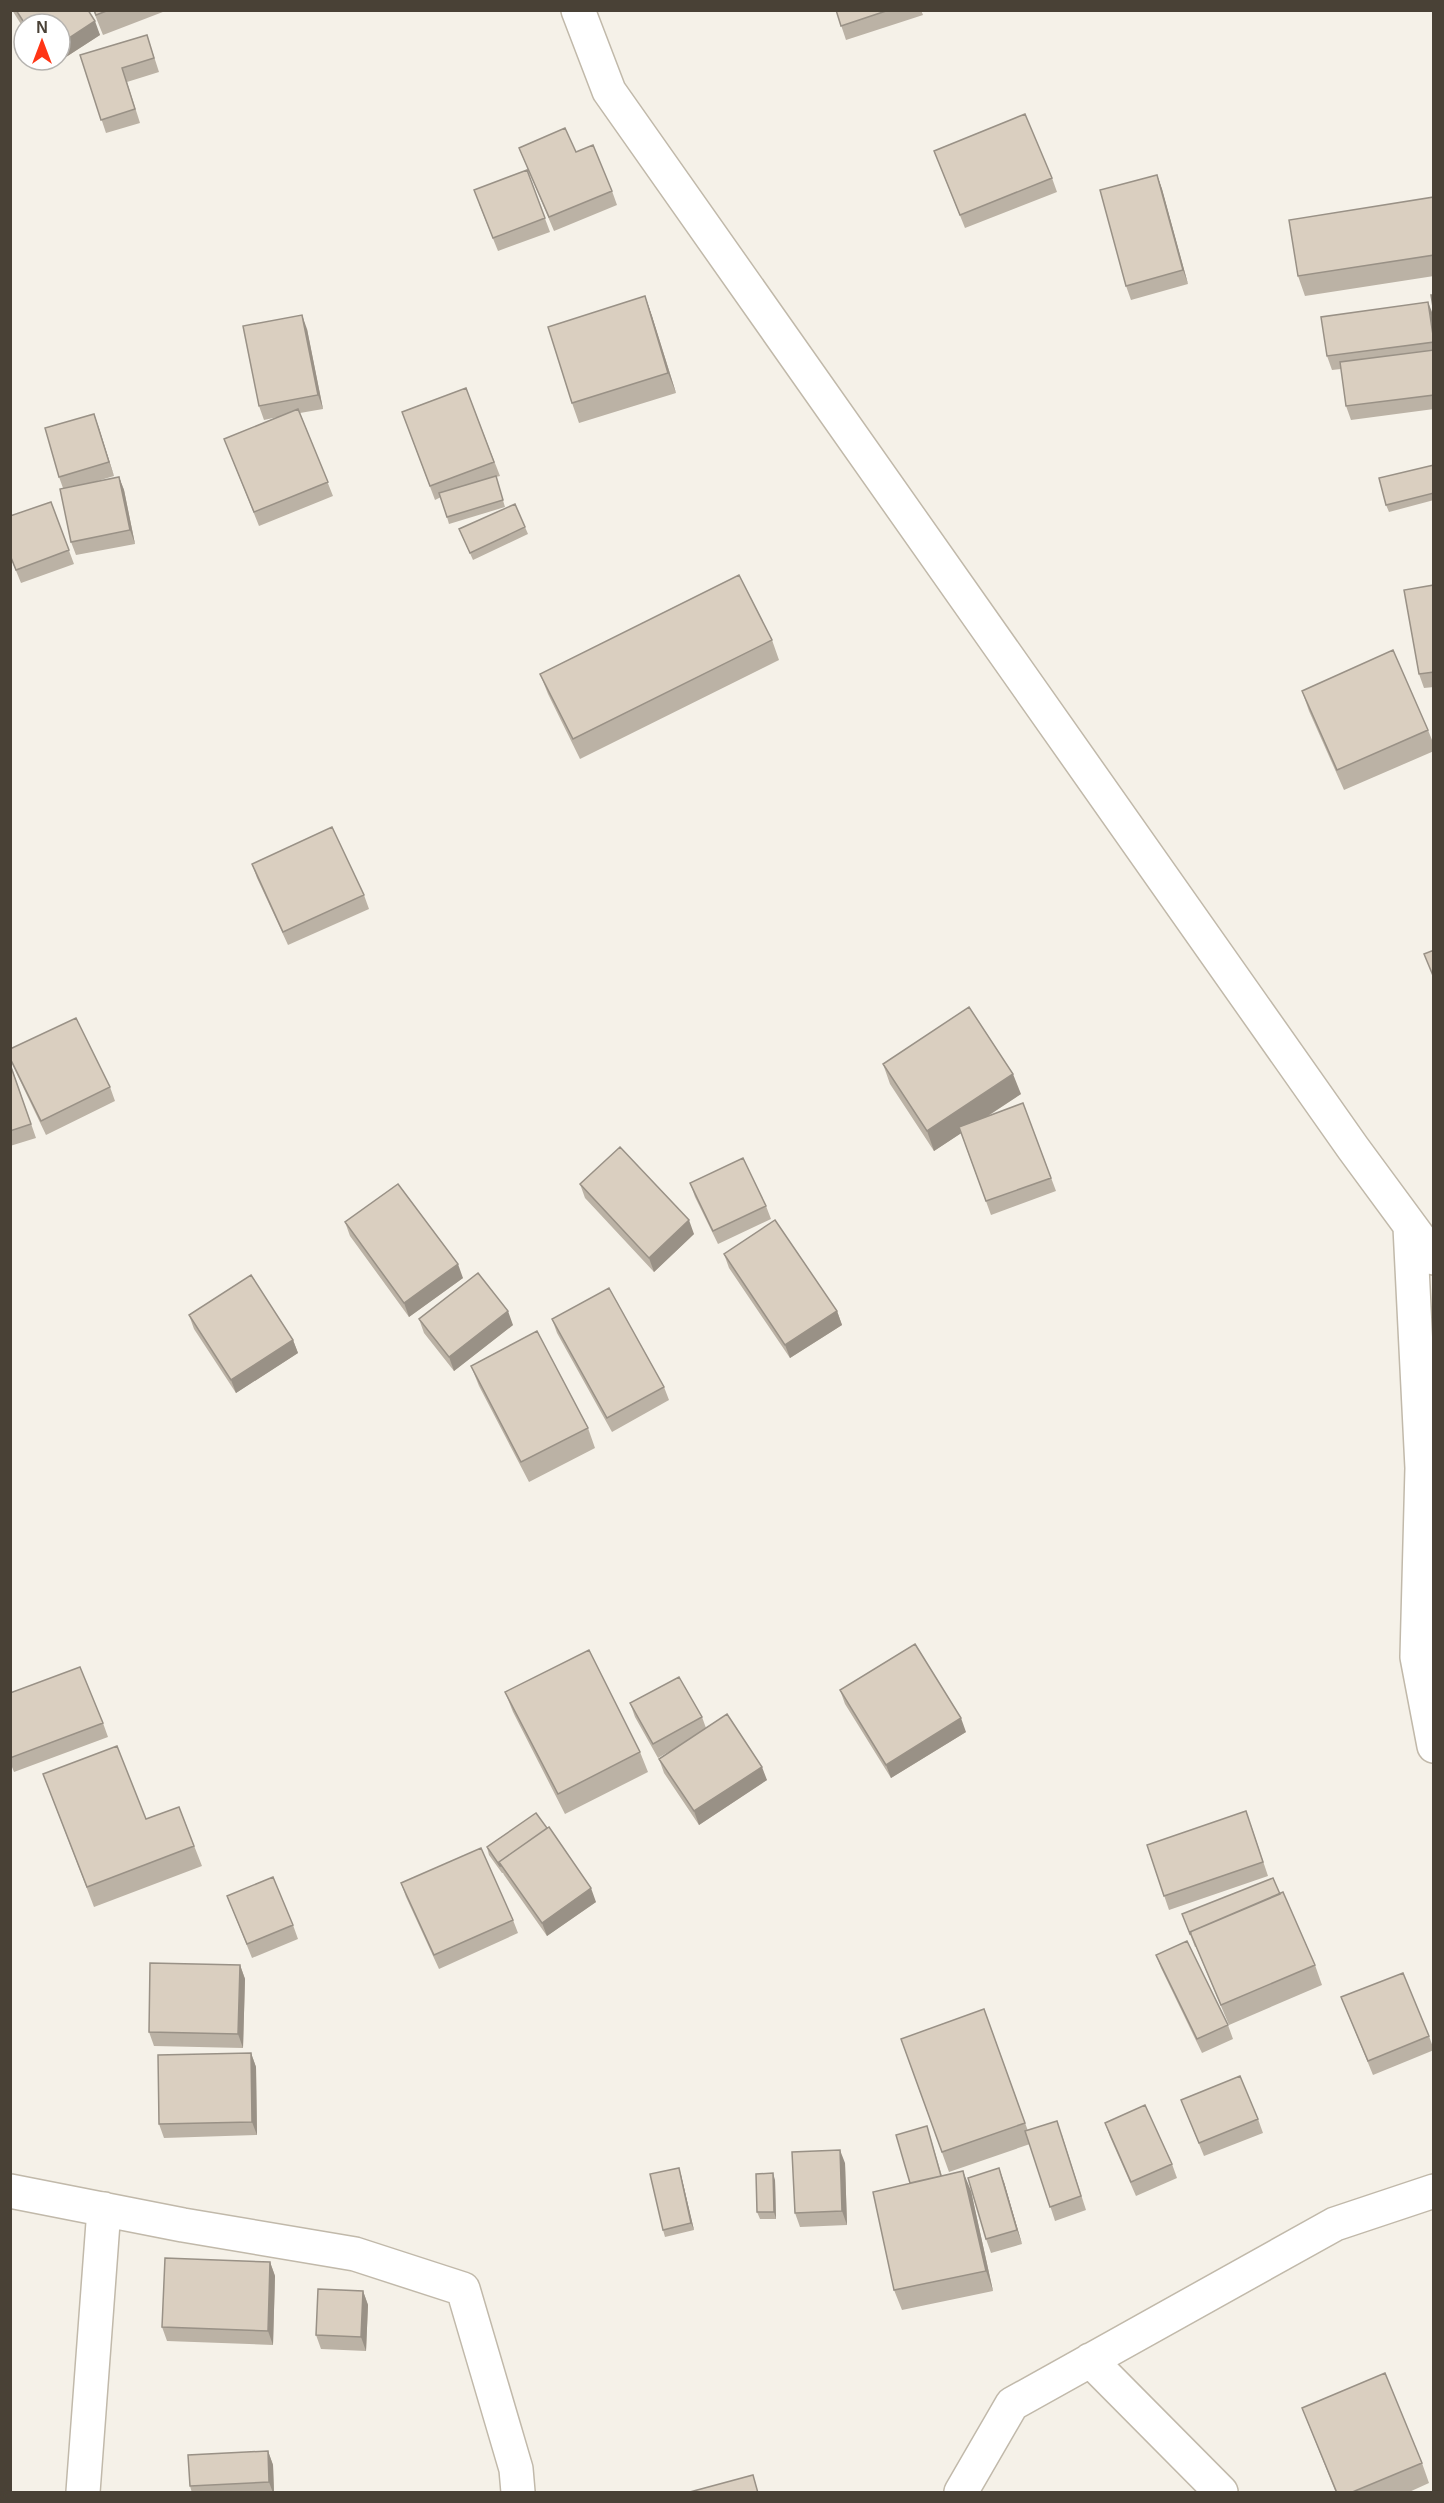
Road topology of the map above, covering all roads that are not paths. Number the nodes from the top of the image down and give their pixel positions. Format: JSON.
{"nodes":[{"id":1,"x":578,"y":10,"type":"edge"},
{"id":2,"x":1410,"y":1227,"type":"junction"},
{"id":3,"x":1434,"y":1258,"type":"edge"},
{"id":4,"x":1434,"y":1746,"type":"edge"},
{"id":5,"x":10,"y":2191,"type":"edge"},
{"id":6,"x":1434,"y":2191,"type":"edge"},
{"id":7,"x":104,"y":2210,"type":"junction"},
{"id":8,"x":1090,"y":2360,"type":"junction"},
{"id":9,"x":83,"y":2493,"type":"edge"},
{"id":10,"x":518,"y":2493,"type":"edge"},
{"id":11,"x":961,"y":2493,"type":"edge"},
{"id":12,"x":1221,"y":2493,"type":"edge"}],
"edges":[{"from":1,"to":2,"type":"street"},
{"from":2,"to":3,"type":"street"},
{"from":2,"to":4,"type":"street"},
{"from":5,"to":7,"type":"street"},
{"from":6,"to":8,"type":"street"},
{"from":7,"to":9,"type":"street"},
{"from":7,"to":10,"type":"street"},
{"from":8,"to":11,"type":"street"},
{"from":8,"to":12,"type":"street"}]}
